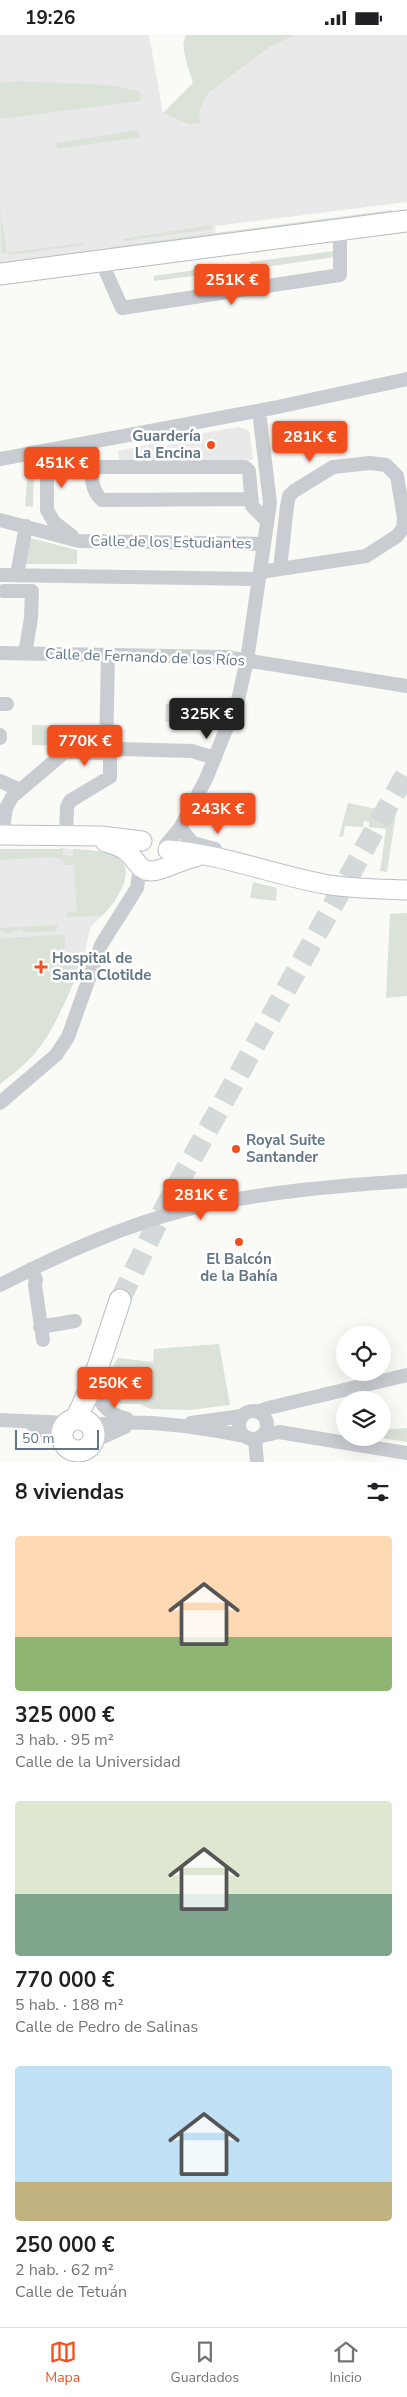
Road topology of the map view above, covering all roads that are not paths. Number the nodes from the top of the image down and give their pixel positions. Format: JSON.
{"nodes":[{"id":1,"x":407,"y":221,"type":"edge"},
{"id":2,"x":407,"y":234,"type":"edge"},
{"id":3,"x":340,"y":241,"type":"junction"},
{"id":4,"x":106,"y":273,"type":"junction"},
{"id":5,"x":0,"y":274,"type":"edge"},
{"id":6,"x":0,"y":286,"type":"edge"},
{"id":7,"x":407,"y":379,"type":"edge"},
{"id":8,"x":259,"y":411,"type":"junction"},
{"id":9,"x":91,"y":443,"type":"junction"},
{"id":10,"x":47,"y":451,"type":"junction"},
{"id":11,"x":0,"y":459,"type":"edge"},
{"id":12,"x":92,"y":467,"type":"junction"},
{"id":13,"x":252,"y":499,"type":"junction"},
{"id":14,"x":47,"y":510,"type":"junction"},
{"id":15,"x":0,"y":520,"type":"edge"},
{"id":16,"x":267,"y":521,"type":"junction"},
{"id":17,"x":26,"y":526,"type":"junction"},
{"id":18,"x":79,"y":541,"type":"junction"},
{"id":19,"x":264,"y":544,"type":"junction"},
{"id":20,"x":280,"y":569,"type":"junction"},
{"id":21,"x":0,"y":575,"type":"edge"},
{"id":22,"x":17,"y":575,"type":"junction"},
{"id":23,"x":260,"y":575,"type":"junction"},
{"id":24,"x":2,"y":591,"type":"dead end"},
{"id":25,"x":0,"y":653,"type":"edge"},
{"id":26,"x":25,"y":654,"type":"junction"},
{"id":27,"x":108,"y":655,"type":"junction"},
{"id":28,"x":247,"y":659,"type":"junction"},
{"id":29,"x":407,"y":686,"type":"edge"},
{"id":30,"x":108,"y":753,"type":"junction"},
{"id":31,"x":214,"y":758,"type":"junction"},
{"id":32,"x":0,"y":781,"type":"edge"},
{"id":33,"x":20,"y":790,"type":"junction"},
{"id":34,"x":180,"y":828,"type":"junction"},
{"id":35,"x":1,"y":835,"type":"edge"},
{"id":36,"x":66,"y":835,"type":"junction"},
{"id":37,"x":87,"y":836,"type":"junction"},
{"id":38,"x":142,"y":841,"type":"junction"},
{"id":39,"x":167,"y":847,"type":"junction"},
{"id":40,"x":215,"y":856,"type":"junction"},
{"id":41,"x":239,"y":863,"type":"junction"},
{"id":42,"x":138,"y":865,"type":"junction"},
{"id":43,"x":161,"y":869,"type":"junction"},
{"id":44,"x":407,"y":890,"type":"edge"},
{"id":45,"x":0,"y":1103,"type":"edge"},
{"id":46,"x":407,"y":1181,"type":"edge"},
{"id":47,"x":31,"y":1269,"type":"junction"},
{"id":48,"x":0,"y":1285,"type":"edge"},
{"id":49,"x":120,"y":1300,"type":"tunnel mouth"},
{"id":50,"x":75,"y":1321,"type":"dead end"},
{"id":51,"x":407,"y":1375,"type":"edge"},
{"id":52,"x":92,"y":1385,"type":"junction"},
{"id":53,"x":242,"y":1416,"type":"junction"},
{"id":54,"x":262,"y":1417,"type":"junction"},
{"id":55,"x":0,"y":1420,"type":"edge"},
{"id":56,"x":142,"y":1424,"type":"junction"},
{"id":57,"x":170,"y":1426,"type":"junction"},
{"id":58,"x":279,"y":1432,"type":"junction"},
{"id":59,"x":78,"y":1436,"type":"edge"},
{"id":60,"x":254,"y":1437,"type":"junction"},
{"id":61,"x":407,"y":1453,"type":"edge"},
{"id":62,"x":59,"y":1462,"type":"edge"},
{"id":63,"x":257,"y":1462,"type":"edge"}],
"edges":[{"from":1,"to":5,"type":"main road"},
{"from":2,"to":3,"type":"main road"},
{"from":3,"to":4,"type":"main road"},
{"from":3,"to":4,"type":"street"},
{"from":4,"to":6,"type":"main road"},
{"from":7,"to":8,"type":"street"},
{"from":8,"to":9,"type":"street"},
{"from":8,"to":16,"type":"street"},
{"from":9,"to":10,"type":"street"},
{"from":9,"to":12,"type":"street"},
{"from":10,"to":11,"type":"street"},
{"from":10,"to":14,"type":"street"},
{"from":12,"to":13,"type":"street"},
{"from":12,"to":13,"type":"street"},
{"from":13,"to":16,"type":"street"},
{"from":14,"to":17,"type":"street"},
{"from":14,"to":18,"type":"street","name":"Calle de los Estudiantes"},
{"from":15,"to":17,"type":"street","name":"Calle de los Estudiantes"},
{"from":16,"to":19,"type":"street"},
{"from":17,"to":18,"type":"street","name":"Calle de los Estudiantes"},
{"from":17,"to":22,"type":"street"},
{"from":18,"to":19,"type":"street","name":"Calle de los Estudiantes"},
{"from":19,"to":23,"type":"street"},
{"from":20,"to":20,"type":"street"},
{"from":20,"to":23,"type":"street"},
{"from":21,"to":22,"type":"street"},
{"from":22,"to":23,"type":"street"},
{"from":23,"to":28,"type":"street"},
{"from":24,"to":26,"type":"street"},
{"from":25,"to":26,"type":"street","name":"Calle de Fernando de los Ríos"},
{"from":26,"to":27,"type":"street","name":"Calle de Fernando de los Ríos"},
{"from":27,"to":28,"type":"street","name":"Calle de Fernando de los Ríos"},
{"from":27,"to":30,"type":"street"},
{"from":28,"to":29,"type":"street","name":"Calle de Fernando de los Ríos"},
{"from":28,"to":31,"type":"street"},
{"from":30,"to":31,"type":"street"},
{"from":30,"to":33,"type":"street"},
{"from":30,"to":36,"type":"street"},
{"from":31,"to":34,"type":"street"},
{"from":32,"to":33,"type":"street"},
{"from":33,"to":35,"type":"street"},
{"from":34,"to":39,"type":"street"},
{"from":34,"to":41,"type":"street"},
{"from":35,"to":36,"type":"main road"},
{"from":36,"to":37,"type":"main road"},
{"from":37,"to":38,"type":"main road"},
{"from":37,"to":42,"type":"main road"},
{"from":38,"to":39,"type":"main road"},
{"from":38,"to":42,"type":"main road"},
{"from":39,"to":40,"type":"main road"},
{"from":39,"to":43,"type":"main road"},
{"from":40,"to":41,"type":"main road"},
{"from":40,"to":43,"type":"main road"},
{"from":41,"to":44,"type":"main road"},
{"from":42,"to":43,"type":"main road"},
{"from":42,"to":45,"type":"street"},
{"from":46,"to":47,"type":"street"},
{"from":47,"to":48,"type":"street"},
{"from":47,"to":50,"type":"street"},
{"from":49,"to":52,"type":"main road"},
{"from":51,"to":54,"type":"street"},
{"from":52,"to":56,"type":"street"},
{"from":52,"to":59,"type":"main road"},
{"from":53,"to":54,"type":"street"},
{"from":53,"to":57,"type":"street"},
{"from":53,"to":60,"type":"street"},
{"from":54,"to":58,"type":"street"},
{"from":54,"to":60,"type":"street"},
{"from":55,"to":59,"type":"street"},
{"from":56,"to":57,"type":"street"},
{"from":56,"to":59,"type":"street"},
{"from":57,"to":60,"type":"street"},
{"from":58,"to":60,"type":"street"},
{"from":58,"to":61,"type":"street"},
{"from":59,"to":62,"type":"main road"},
{"from":60,"to":63,"type":"street"}]}
